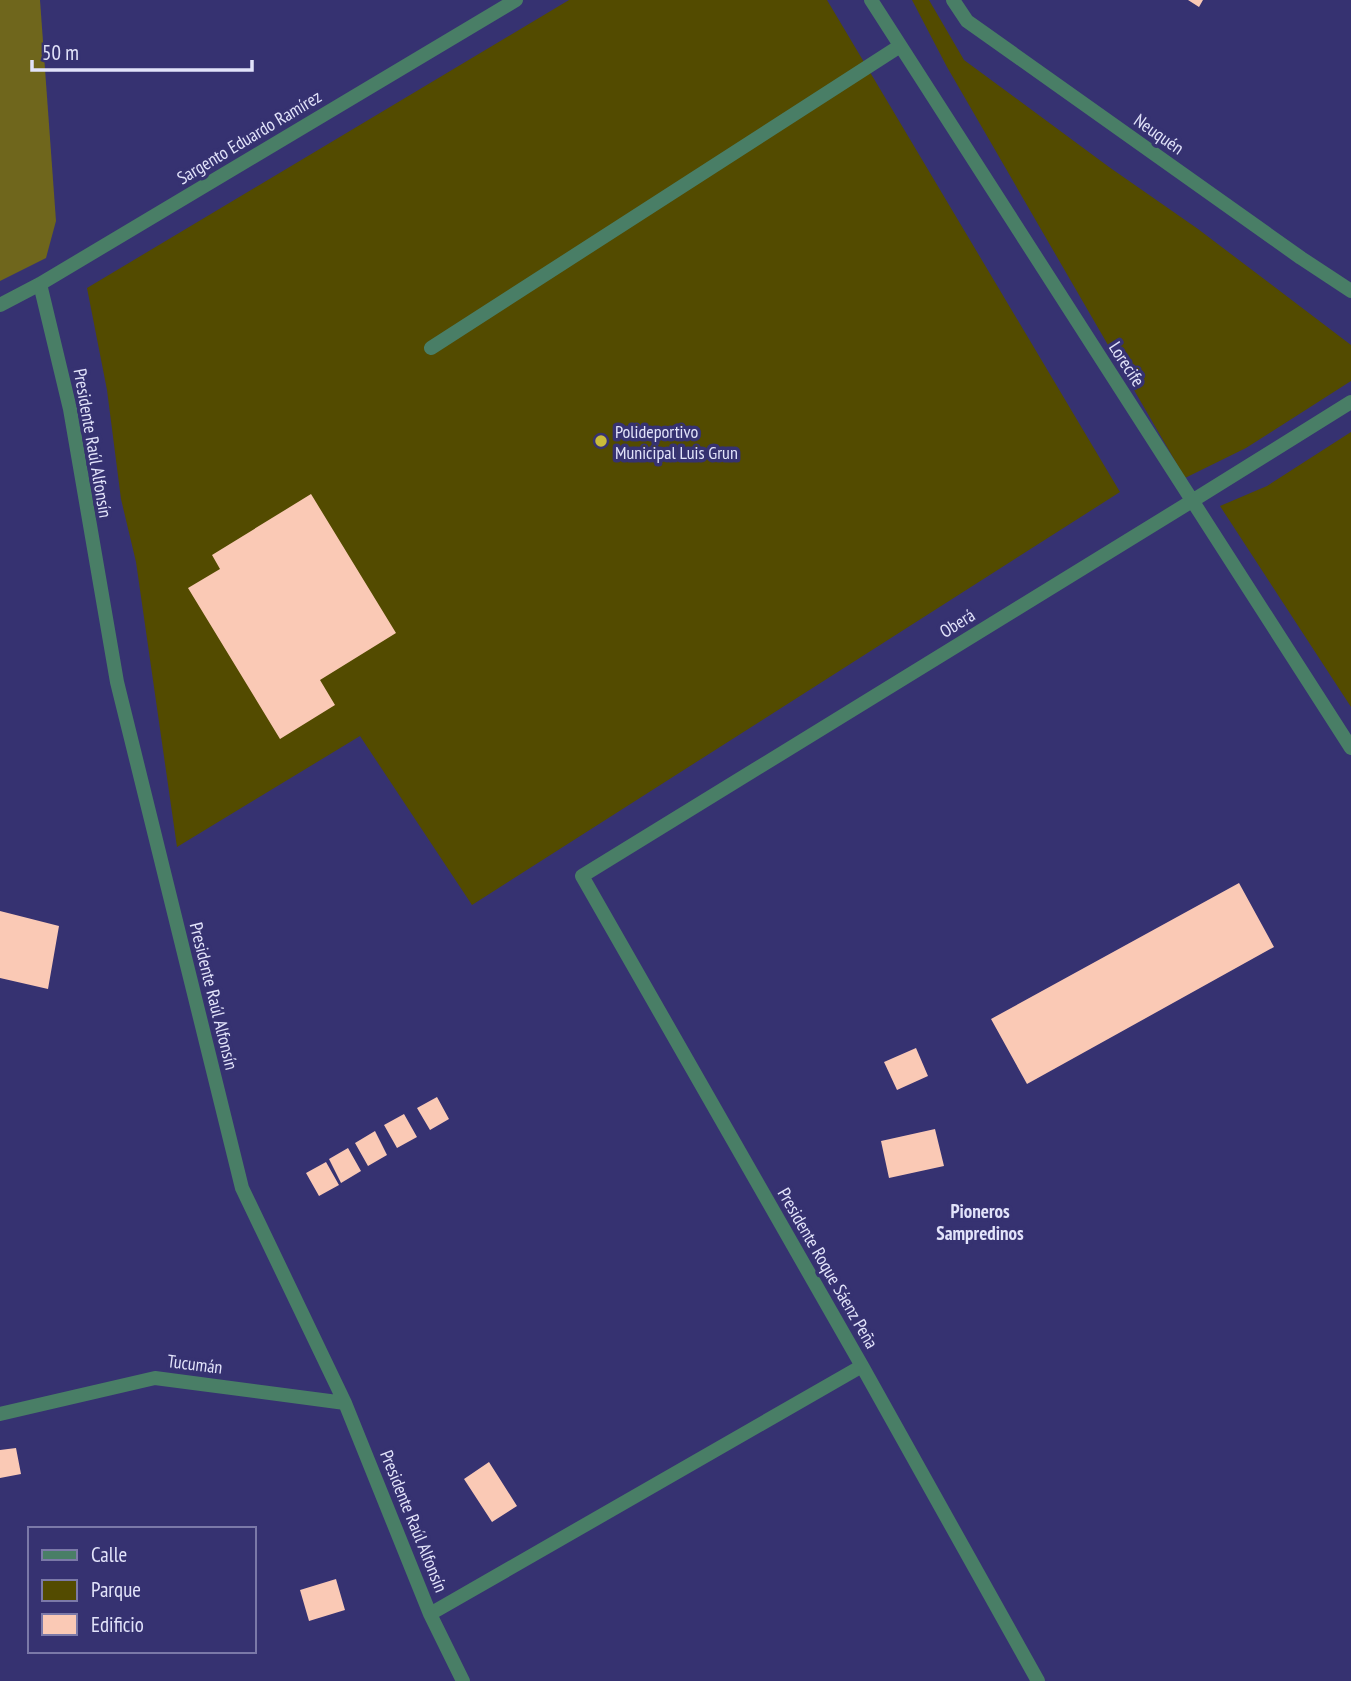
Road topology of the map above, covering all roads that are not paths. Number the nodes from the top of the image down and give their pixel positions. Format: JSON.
{"nodes":[{"id":1,"x":516,"y":0,"type":"edge"},
{"id":2,"x":872,"y":0,"type":"edge"},
{"id":3,"x":953,"y":0,"type":"edge"},
{"id":4,"x":900,"y":46,"type":"junction"},
{"id":5,"x":40,"y":284,"type":"junction"},
{"id":6,"x":1351,"y":291,"type":"edge"},
{"id":7,"x":0,"y":305,"type":"edge"},
{"id":8,"x":431,"y":348,"type":"dead end"},
{"id":9,"x":1351,"y":402,"type":"edge"},
{"id":10,"x":1192,"y":501,"type":"junction"},
{"id":11,"x":1351,"y":748,"type":"edge"},
{"id":12,"x":582,"y":876,"type":"joint"},
{"id":13,"x":862,"y":1366,"type":"junction"},
{"id":14,"x":345,"y":1403,"type":"junction"},
{"id":15,"x":0,"y":1414,"type":"edge"},
{"id":16,"x":430,"y":1614,"type":"junction"},
{"id":17,"x":464,"y":1681,"type":"edge"},
{"id":18,"x":1038,"y":1681,"type":"edge"}],
"edges":[{"from":1,"to":5,"type":"street","name":"Sargento Eduardo Ramírez"},
{"from":2,"to":4,"type":"street","name":"Lorecife"},
{"from":3,"to":6,"type":"street","name":"Neuquén"},
{"from":4,"to":8,"type":"street"},
{"from":4,"to":10,"type":"street","name":"Lorecife"},
{"from":5,"to":7,"type":"street","name":"Sargento Eduardo Ramírez"},
{"from":5,"to":14,"type":"street","name":"Presidente Raúl Alfonsín"},
{"from":9,"to":10,"type":"street","name":"Oberá"},
{"from":10,"to":11,"type":"street","name":"Lorecife"},
{"from":10,"to":12,"type":"street","name":"Oberá"},
{"from":12,"to":13,"type":"street","name":"Presidente Roque Sáenz Peña"},
{"from":13,"to":16,"type":"street"},
{"from":13,"to":18,"type":"street","name":"Presidente Roque Sáenz Peña"},
{"from":14,"to":15,"type":"street","name":"Tucumán"},
{"from":14,"to":16,"type":"street","name":"Presidente Raúl Alfonsín"},
{"from":16,"to":17,"type":"street","name":"Presidente Raúl Alfonsín"}]}
